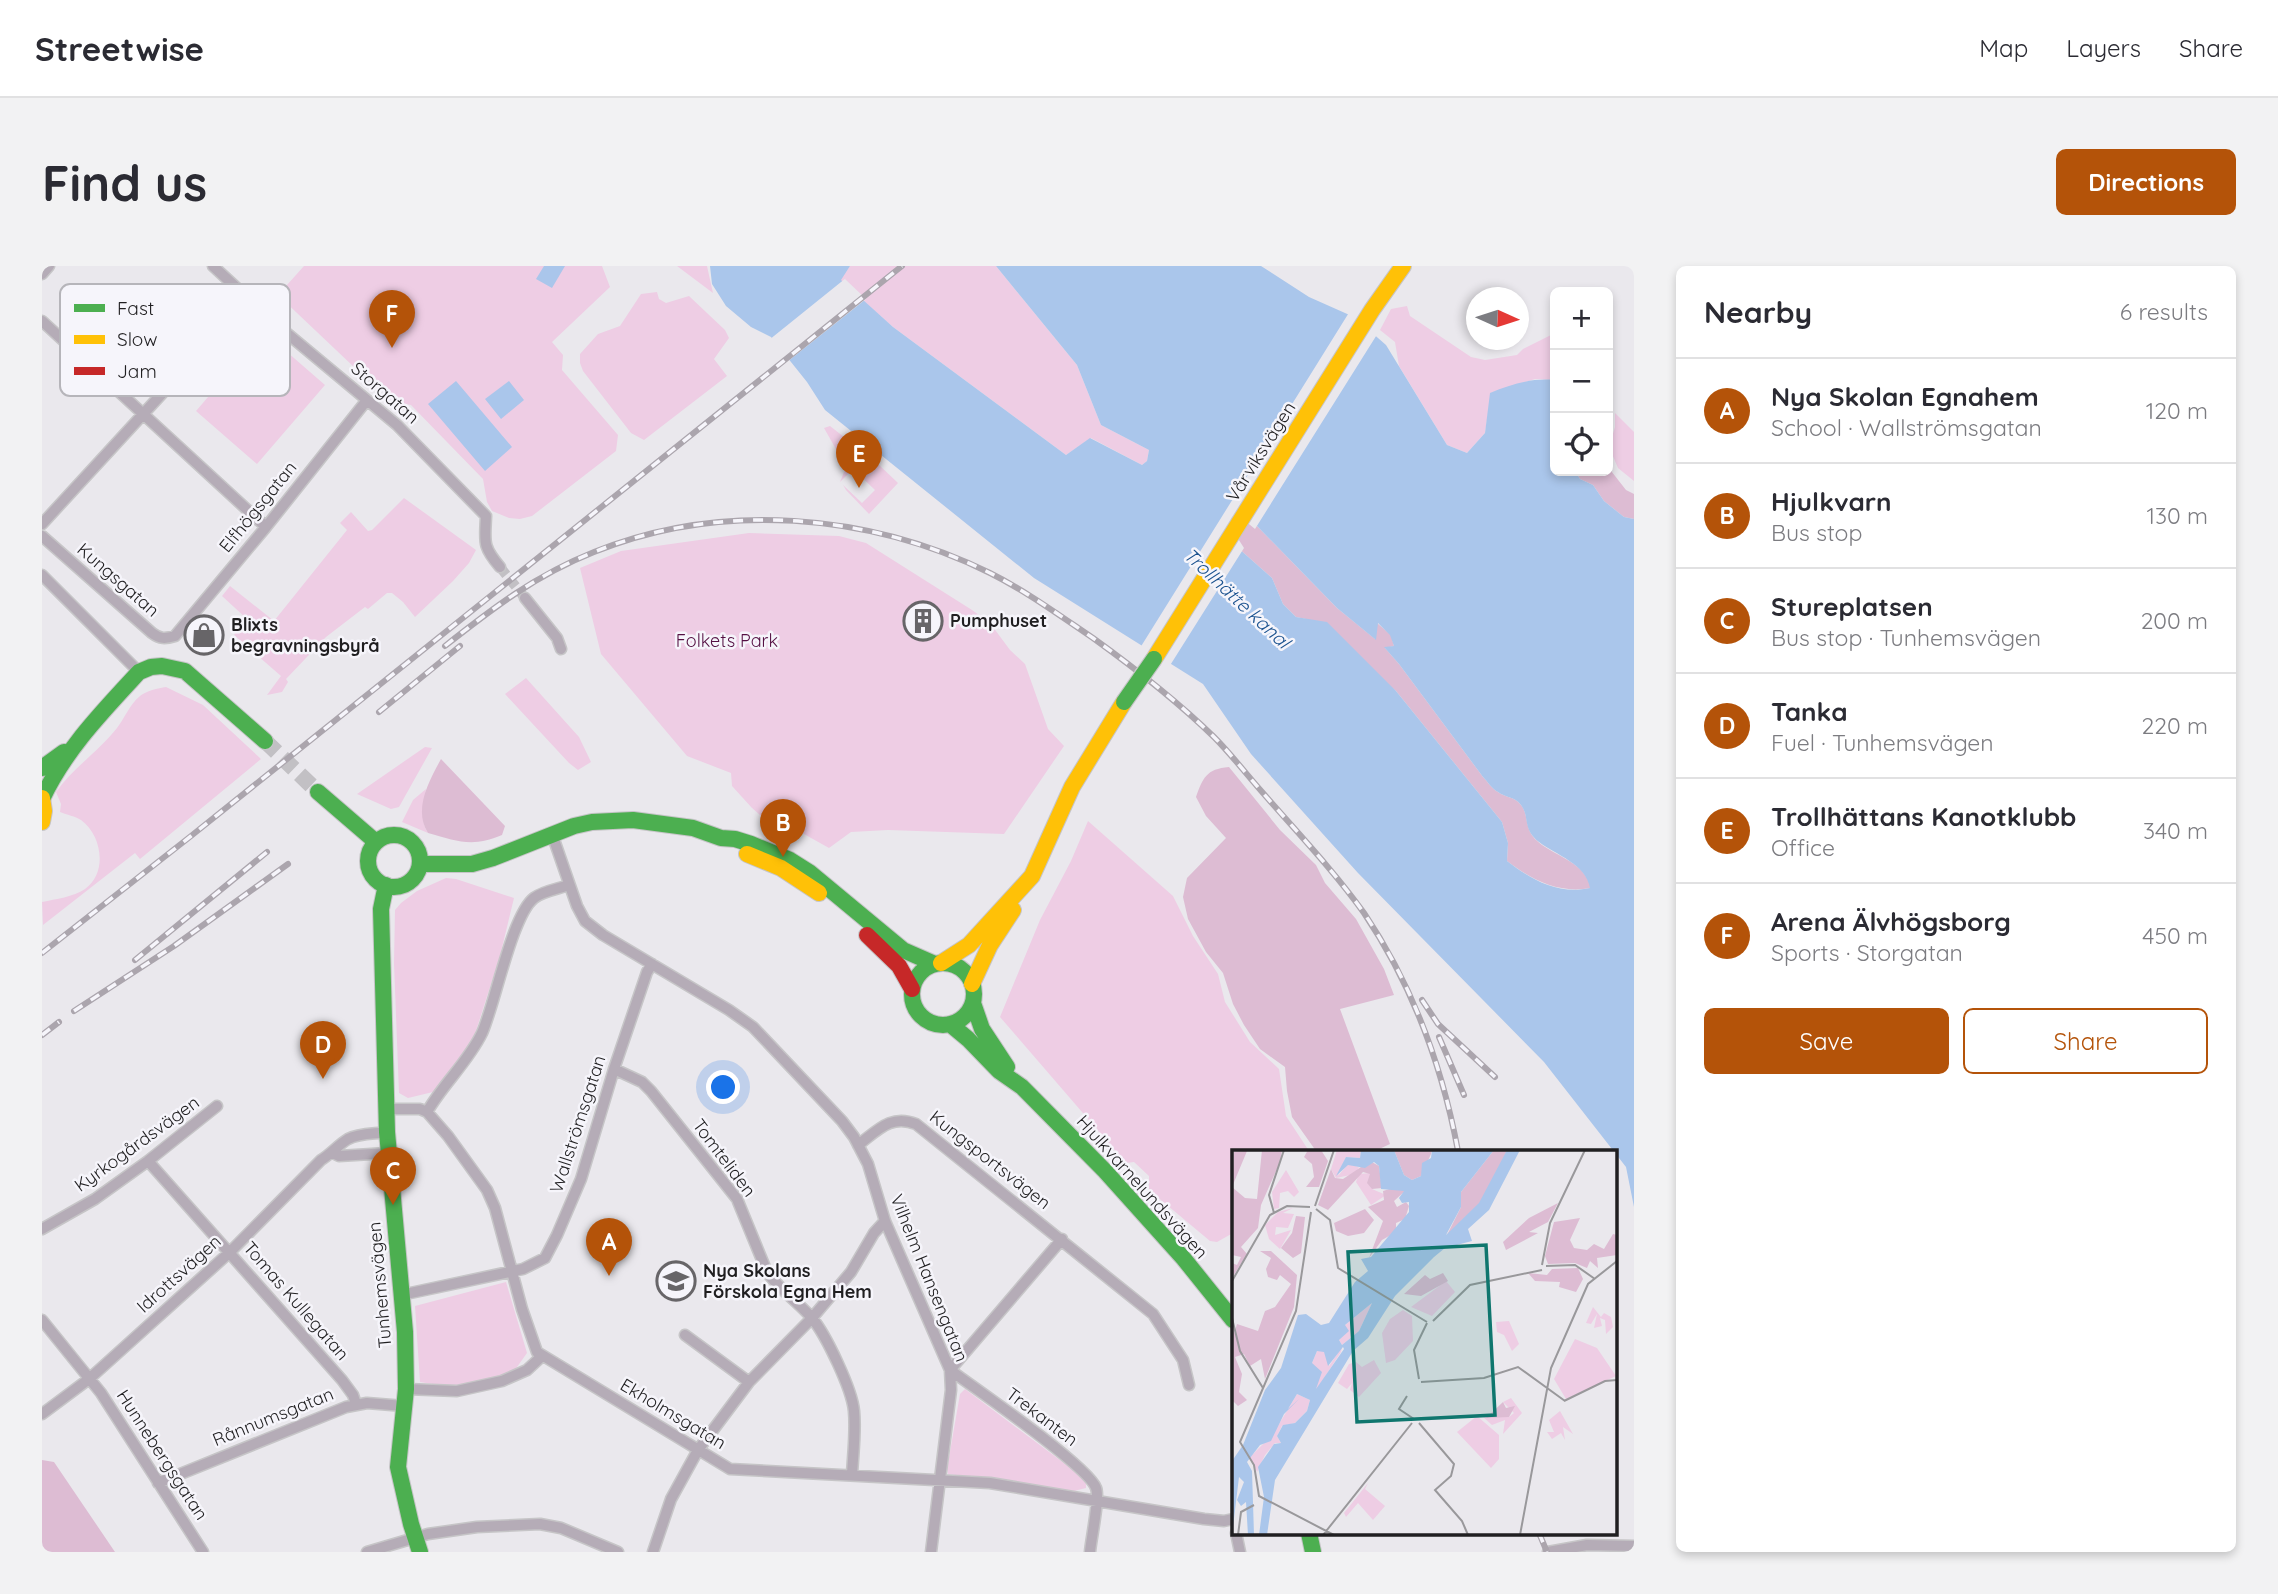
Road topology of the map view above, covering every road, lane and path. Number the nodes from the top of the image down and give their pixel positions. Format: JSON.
{"nodes":[{"id":1,"x":49,"y":266,"type":"edge"},
{"id":2,"x":213,"y":266,"type":"edge"},
{"id":3,"x":1403,"y":266,"type":"edge"},
{"id":4,"x":42,"y":274,"type":"edge"},
{"id":5,"x":233,"y":284,"type":"edge"},
{"id":6,"x":42,"y":321,"type":"edge"},
{"id":7,"x":290,"y":334,"type":"edge"},
{"id":8,"x":60,"y":338,"type":"edge"},
{"id":9,"x":123,"y":396,"type":"edge"},
{"id":10,"x":160,"y":396,"type":"edge"},
{"id":11,"x":367,"y":400,"type":"junction"},
{"id":12,"x":143,"y":414,"type":"junction"},
{"id":13,"x":42,"y":524,"type":"edge"},
{"id":14,"x":266,"y":527,"type":"junction"},
{"id":15,"x":42,"y":536,"type":"edge"},
{"id":16,"x":500,"y":567,"type":"tunnel mouth"},
{"id":17,"x":42,"y":575,"type":"edge"},
{"id":18,"x":525,"y":598,"type":"tunnel mouth"},
{"id":19,"x":175,"y":636,"type":"joint"},
{"id":20,"x":561,"y":649,"type":"dead end"},
{"id":21,"x":139,"y":672,"type":"junction"},
{"id":22,"x":79,"y":739,"type":"junction"},
{"id":23,"x":265,"y":741,"type":"tunnel mouth"},
{"id":24,"x":42,"y":768,"type":"edge"},
{"id":25,"x":318,"y":792,"type":"tunnel mouth"},
{"id":26,"x":42,"y":798,"type":"edge"},
{"id":27,"x":42,"y":822,"type":"edge"},
{"id":28,"x":552,"y":834,"type":"junction"},
{"id":29,"x":721,"y":838,"type":"junction"},
{"id":30,"x":376,"y":842,"type":"junction"},
{"id":31,"x":420,"y":864,"type":"junction"},
{"id":32,"x":386,"y":885,"type":"junction"},
{"id":33,"x":569,"y":885,"type":"junction"},
{"id":34,"x":1023,"y":889,"type":"junction"},
{"id":35,"x":938,"y":963,"type":"junction"},
{"id":36,"x":652,"y":964,"type":"junction"},
{"id":37,"x":972,"y":984,"type":"junction"},
{"id":38,"x":912,"y":989,"type":"junction"},
{"id":39,"x":973,"y":1003,"type":"junction"},
{"id":40,"x":950,"y":1024,"type":"junction"},
{"id":41,"x":614,"y":1069,"type":"junction"},
{"id":42,"x":1018,"y":1084,"type":"junction"},
{"id":43,"x":217,"y":1107,"type":"dead end"},
{"id":44,"x":386,"y":1109,"type":"junction"},
{"id":45,"x":427,"y":1112,"type":"junction"},
{"id":46,"x":387,"y":1132,"type":"junction"},
{"id":47,"x":858,"y":1145,"type":"junction"},
{"id":48,"x":333,"y":1153,"type":"junction"},
{"id":49,"x":388,"y":1153,"type":"junction"},
{"id":50,"x":148,"y":1161,"type":"junction"},
{"id":51,"x":885,"y":1221,"type":"junction"},
{"id":52,"x":42,"y":1229,"type":"edge"},
{"id":53,"x":1062,"y":1239,"type":"junction"},
{"id":54,"x":230,"y":1252,"type":"junction"},
{"id":55,"x":512,"y":1272,"type":"junction"},
{"id":56,"x":401,"y":1295,"type":"junction"},
{"id":57,"x":812,"y":1318,"type":"junction"},
{"id":58,"x":1232,"y":1319,"type":"edge"},
{"id":59,"x":42,"y":1320,"type":"edge"},
{"id":60,"x":685,"y":1335,"type":"dead end"},
{"id":61,"x":542,"y":1356,"type":"junction"},
{"id":62,"x":950,"y":1370,"type":"junction"},
{"id":63,"x":89,"y":1379,"type":"junction"},
{"id":64,"x":749,"y":1381,"type":"junction"},
{"id":65,"x":1188,"y":1385,"type":"dead end"},
{"id":66,"x":406,"y":1389,"type":"junction"},
{"id":67,"x":356,"y":1404,"type":"junction"},
{"id":68,"x":404,"y":1406,"type":"junction"},
{"id":69,"x":42,"y":1414,"type":"edge"},
{"id":70,"x":698,"y":1450,"type":"junction"},
{"id":71,"x":852,"y":1475,"type":"junction"},
{"id":72,"x":940,"y":1482,"type":"junction"},
{"id":73,"x":158,"y":1483,"type":"junction"},
{"id":74,"x":1097,"y":1501,"type":"junction"},
{"id":75,"x":1232,"y":1520,"type":"edge"},
{"id":76,"x":1236,"y":1534,"type":"edge"},
{"id":77,"x":1309,"y":1534,"type":"edge"},
{"id":78,"x":417,"y":1544,"type":"edge"},
{"id":79,"x":1634,"y":1546,"type":"edge"},
{"id":80,"x":203,"y":1552,"type":"edge"},
{"id":81,"x":367,"y":1552,"type":"edge"},
{"id":82,"x":618,"y":1552,"type":"edge"},
{"id":83,"x":653,"y":1552,"type":"edge"},
{"id":84,"x":931,"y":1552,"type":"edge"},
{"id":85,"x":1090,"y":1552,"type":"edge"},
{"id":86,"x":1240,"y":1552,"type":"edge"},
{"id":87,"x":1314,"y":1552,"type":"edge"},
{"id":88,"x":1548,"y":1552,"type":"edge"}],
"edges":[{"from":1,"to":4,"type":"street"},
{"from":2,"to":5,"type":"street","name":"Storgatan"},
{"from":3,"to":34,"type":"street","name":"Vårviksvägen","bridge":true},
{"from":6,"to":8,"type":"street"},
{"from":7,"to":11,"type":"street","name":"Storgatan"},
{"from":9,"to":12,"type":"street"},
{"from":10,"to":12,"type":"street"},
{"from":11,"to":14,"type":"street","name":"Elfhögsgatan"},
{"from":11,"to":16,"type":"street","name":"Storgatan"},
{"from":12,"to":13,"type":"street"},
{"from":12,"to":14,"type":"street"},
{"from":14,"to":19,"type":"street","name":"Elfhögsgatan"},
{"from":15,"to":19,"type":"street","name":"Kungsgatan"},
{"from":17,"to":21,"type":"street"},
{"from":18,"to":20,"type":"street"},
{"from":21,"to":22,"type":"street"},
{"from":21,"to":23,"type":"street"},
{"from":22,"to":24,"type":"street"},
{"from":22,"to":26,"type":"street"},
{"from":25,"to":30,"type":"street"},
{"from":26,"to":27,"type":"street"},
{"from":28,"to":29,"type":"street"},
{"from":28,"to":31,"type":"street"},
{"from":28,"to":33,"type":"street"},
{"from":29,"to":35,"type":"street"},
{"from":29,"to":38,"type":"street"},
{"from":30,"to":31,"type":"street"},
{"from":30,"to":32,"type":"street"},
{"from":31,"to":32,"type":"street"},
{"from":32,"to":44,"type":"street","name":"Tunhemsvägen"},
{"from":33,"to":36,"type":"street"},
{"from":33,"to":45,"type":"street"},
{"from":34,"to":35,"type":"street"},
{"from":34,"to":37,"type":"street"},
{"from":35,"to":37,"type":"street"},
{"from":35,"to":38,"type":"street"},
{"from":36,"to":41,"type":"street","name":"Wallströmsgatan"},
{"from":36,"to":47,"type":"street"},
{"from":37,"to":39,"type":"street"},
{"from":38,"to":40,"type":"street"},
{"from":39,"to":40,"type":"street"},
{"from":39,"to":42,"type":"street","name":"Hjulkvarnelundsvägen"},
{"from":40,"to":42,"type":"street","name":"Hjulkvarnelundsvägen"},
{"from":41,"to":55,"type":"street","name":"Wallströmsgatan"},
{"from":41,"to":57,"type":"street","name":"Tomteliden"},
{"from":42,"to":58,"type":"street","name":"Hjulkvarnelundsvägen"},
{"from":43,"to":50,"type":"street","name":"Kyrkogårdsvägen"},
{"from":44,"to":45,"type":"street"},
{"from":44,"to":46,"type":"street","name":"Tunhemsvägen"},
{"from":45,"to":55,"type":"street"},
{"from":46,"to":48,"type":"street","name":"Idrottsvägen"},
{"from":46,"to":49,"type":"street","name":"Tunhemsvägen"},
{"from":47,"to":51,"type":"street","name":"Vilhelm Hansengatan"},
{"from":47,"to":53,"type":"street","name":"Kungsportsvägen"},
{"from":48,"to":49,"type":"street"},
{"from":48,"to":54,"type":"street","name":"Idrottsvägen"},
{"from":49,"to":56,"type":"street","name":"Tunhemsvägen"},
{"from":50,"to":52,"type":"street","name":"Kyrkogårdsvägen"},
{"from":50,"to":54,"type":"street","name":"Tomas Kullegatan"},
{"from":51,"to":57,"type":"street"},
{"from":51,"to":62,"type":"street","name":"Vilhelm Hansengatan"},
{"from":53,"to":62,"type":"street"},
{"from":53,"to":65,"type":"street","name":"Kungsportsvägen"},
{"from":54,"to":63,"type":"street","name":"Idrottsvägen"},
{"from":54,"to":67,"type":"street","name":"Tomas Kullegatan"},
{"from":55,"to":56,"type":"street","name":"Wallströmsgatan"},
{"from":55,"to":61,"type":"street"},
{"from":56,"to":66,"type":"street","name":"Tunhemsvägen"},
{"from":57,"to":64,"type":"street"},
{"from":57,"to":71,"type":"street","name":"Tomteliden"},
{"from":59,"to":63,"type":"street"},
{"from":60,"to":64,"type":"street"},
{"from":61,"to":66,"type":"street"},
{"from":61,"to":70,"type":"street","name":"Ekholmsgatan"},
{"from":62,"to":72,"type":"street","name":"Vilhelm Hansengatan"},
{"from":62,"to":74,"type":"street","name":"Trekanten"},
{"from":63,"to":69,"type":"street","name":"Idrottsvägen"},
{"from":63,"to":73,"type":"street","name":"Hunnebergsgatan"},
{"from":64,"to":70,"type":"street"},
{"from":66,"to":68,"type":"street","name":"Tunhemsvägen"},
{"from":67,"to":68,"type":"street","name":"Rånnumsgatan"},
{"from":67,"to":73,"type":"street","name":"Rånnumsgatan"},
{"from":68,"to":78,"type":"street","name":"Tunhemsvägen"},
{"from":70,"to":71,"type":"street","name":"Ekholmsgatan"},
{"from":70,"to":83,"type":"street"},
{"from":71,"to":72,"type":"street","name":"Ekholmsgatan"},
{"from":72,"to":74,"type":"street","name":"Ekholmsgatan"},
{"from":72,"to":84,"type":"street","name":"Vilhelm Hansengatan"},
{"from":73,"to":80,"type":"street","name":"Hunnebergsgatan"},
{"from":74,"to":75,"type":"street","name":"Ekholmsgatan"},
{"from":74,"to":85,"type":"street"},
{"from":76,"to":86,"type":"street"},
{"from":77,"to":87,"type":"street"},
{"from":78,"to":81,"type":"street"},
{"from":78,"to":82,"type":"street"},
{"from":79,"to":88,"type":"street"}]}
